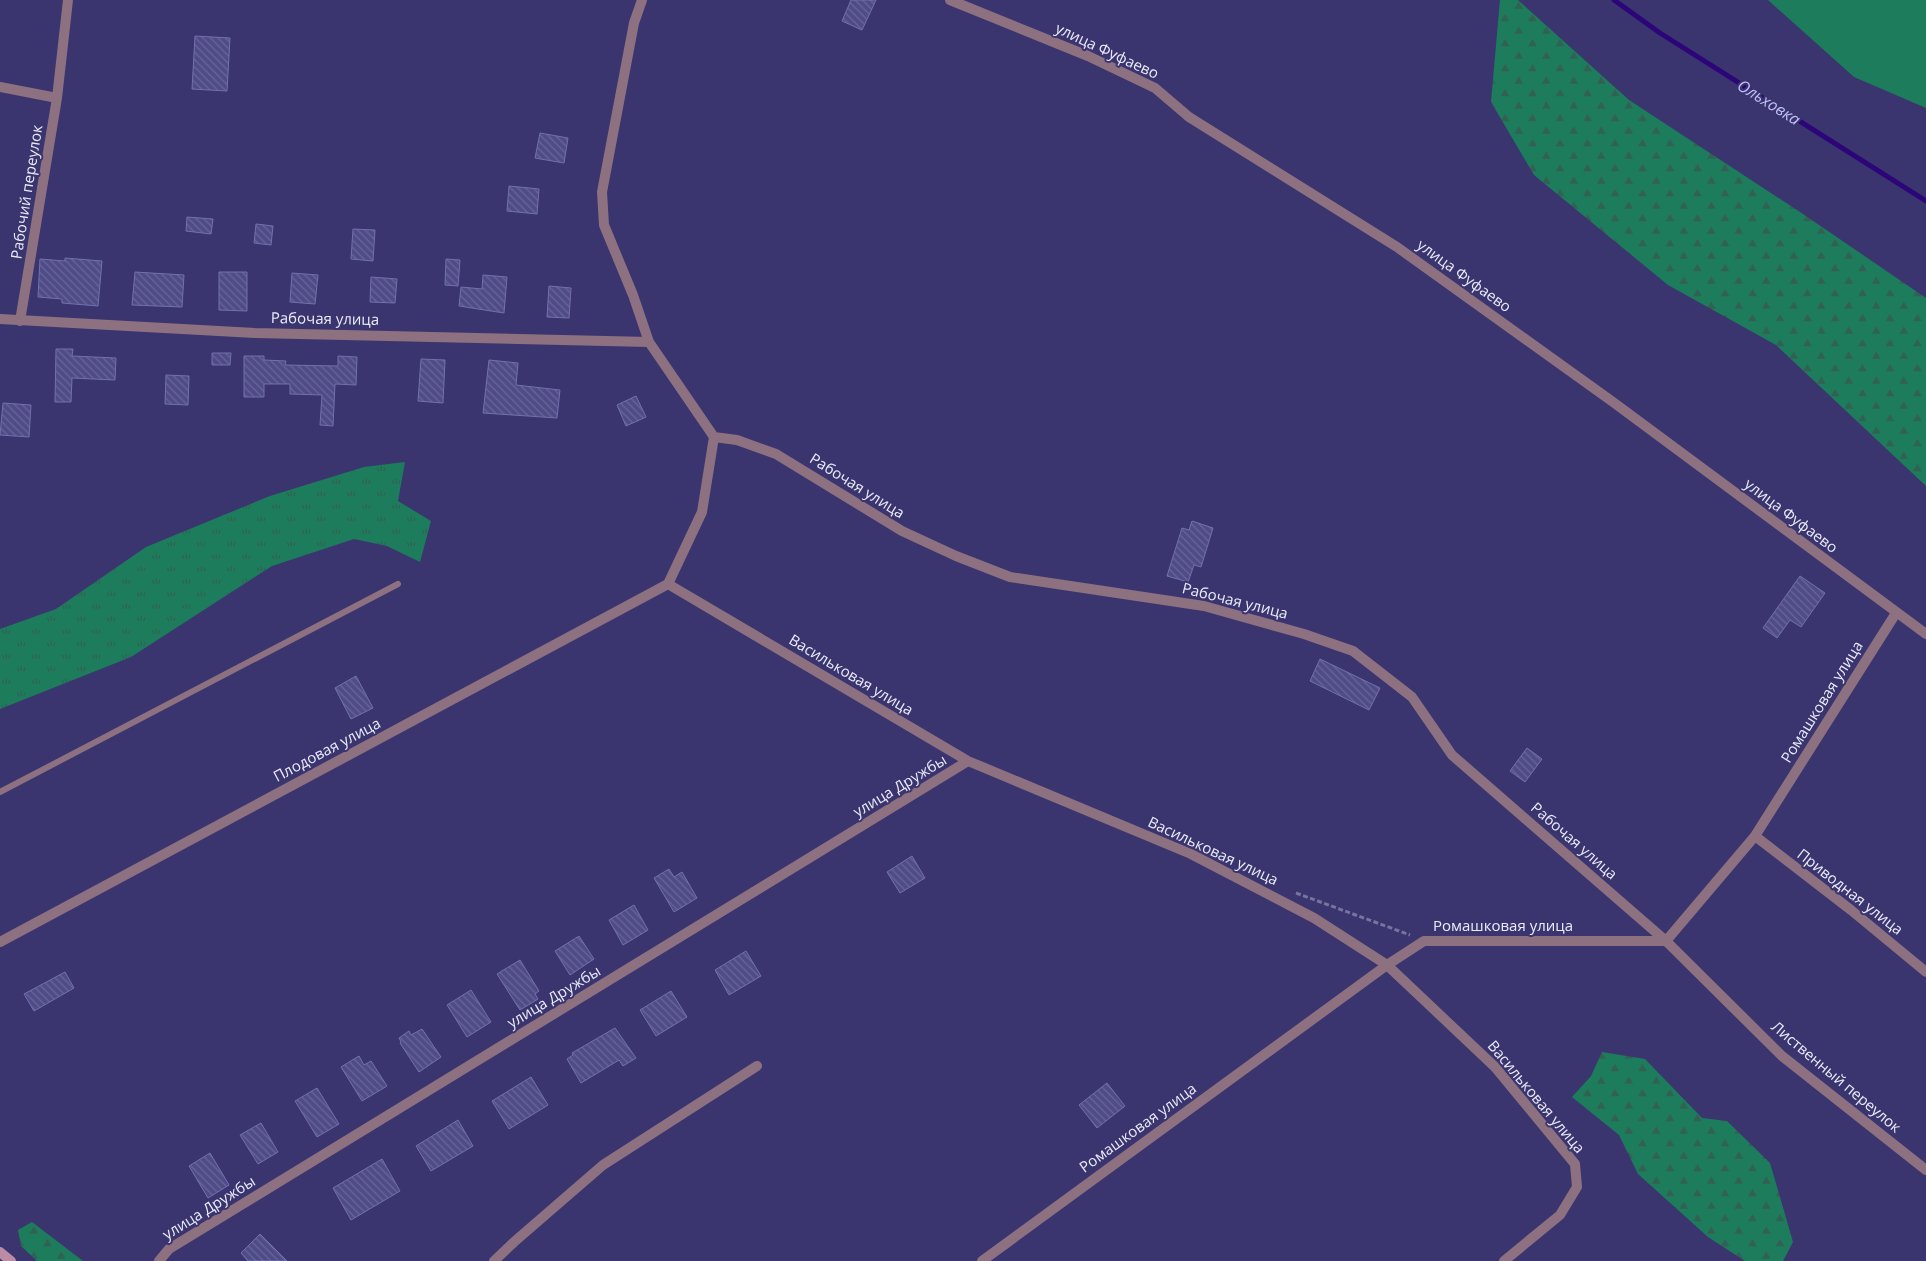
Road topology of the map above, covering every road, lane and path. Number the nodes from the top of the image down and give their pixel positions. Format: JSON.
{"nodes":[{"id":1,"x":68,"y":0,"type":"edge"},
{"id":2,"x":642,"y":0,"type":"edge"},
{"id":3,"x":950,"y":0,"type":"edge"},
{"id":4,"x":0,"y":87,"type":"edge"},
{"id":5,"x":57,"y":98,"type":"junction"},
{"id":6,"x":0,"y":319,"type":"edge"},
{"id":7,"x":20,"y":321,"type":"junction"},
{"id":8,"x":649,"y":342,"type":"junction"},
{"id":9,"x":714,"y":437,"type":"junction"},
{"id":10,"x":398,"y":584,"type":"dead end"},
{"id":11,"x":668,"y":584,"type":"junction"},
{"id":12,"x":1896,"y":613,"type":"junction"},
{"id":13,"x":1926,"y":634,"type":"edge"},
{"id":14,"x":968,"y":761,"type":"junction"},
{"id":15,"x":0,"y":792,"type":"edge"},
{"id":16,"x":1755,"y":836,"type":"junction"},
{"id":17,"x":1294,"y":892,"type":"dead end"},
{"id":18,"x":1424,"y":941,"type":"junction"},
{"id":19,"x":1666,"y":941,"type":"junction"},
{"id":20,"x":0,"y":942,"type":"edge"},
{"id":21,"x":1388,"y":965,"type":"junction"},
{"id":22,"x":1926,"y":972,"type":"edge"},
{"id":23,"x":758,"y":1066,"type":"dead end"},
{"id":24,"x":1926,"y":1170,"type":"edge"},
{"id":25,"x":0,"y":1252,"type":"edge"},
{"id":26,"x":11,"y":1261,"type":"edge"},
{"id":27,"x":159,"y":1261,"type":"edge"},
{"id":28,"x":494,"y":1261,"type":"edge"},
{"id":29,"x":982,"y":1261,"type":"edge"},
{"id":30,"x":1504,"y":1261,"type":"edge"}],
"edges":[{"from":1,"to":5,"type":"street","name":"Рабочий переулок"},
{"from":2,"to":8,"type":"street"},
{"from":3,"to":12,"type":"street","name":"улица Фуфаево"},
{"from":4,"to":5,"type":"street"},
{"from":5,"to":7,"type":"street","name":"Рабочий переулок"},
{"from":6,"to":7,"type":"street","name":"Рабочая улица"},
{"from":7,"to":8,"type":"street","name":"Рабочая улица"},
{"from":8,"to":9,"type":"street"},
{"from":9,"to":11,"type":"street"},
{"from":9,"to":19,"type":"street","name":"Рабочая улица"},
{"from":10,"to":15,"type":"lane"},
{"from":11,"to":14,"type":"street","name":"Васильковая улица"},
{"from":11,"to":20,"type":"street","name":"Плодовая улица"},
{"from":12,"to":13,"type":"street","name":"улица Фуфаево"},
{"from":12,"to":16,"type":"street","name":"Ромашковая улица"},
{"from":14,"to":21,"type":"street","name":"Васильковая улица"},
{"from":14,"to":27,"type":"street","name":"улица Дружбы"},
{"from":16,"to":19,"type":"street","name":"Ромашковая улица"},
{"from":16,"to":22,"type":"street","name":"Приводная улица"},
{"from":17,"to":18,"type":"path"},
{"from":18,"to":19,"type":"street","name":"Ромашковая улица"},
{"from":18,"to":21,"type":"street","name":"Ромашковая улица"},
{"from":19,"to":24,"type":"street","name":"Лиственный переулок"},
{"from":21,"to":29,"type":"street","name":"Ромашковая улица"},
{"from":21,"to":30,"type":"street","name":"Васильковая улица"},
{"from":23,"to":28,"type":"street"},
{"from":25,"to":26,"type":"street"}]}
